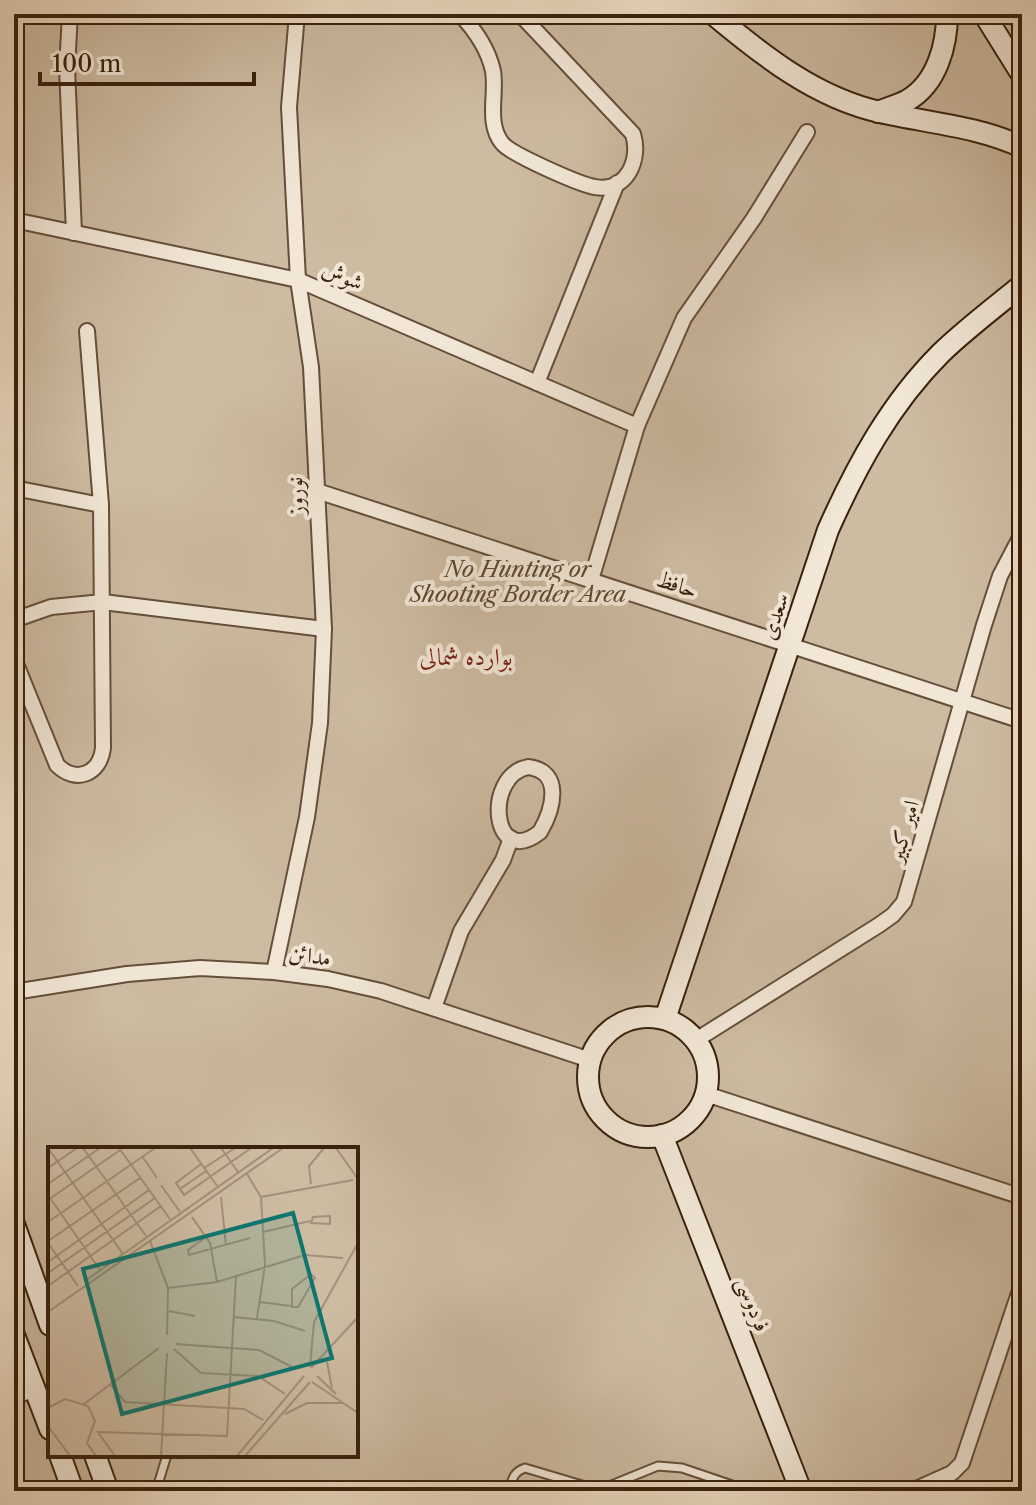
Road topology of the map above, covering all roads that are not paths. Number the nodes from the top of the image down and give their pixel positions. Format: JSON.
{"nodes":[{"id":1,"x":70,"y":14,"type":"edge"},
{"id":2,"x":297,"y":14,"type":"edge"},
{"id":3,"x":460,"y":14,"type":"edge"},
{"id":4,"x":520,"y":14,"type":"edge"},
{"id":5,"x":713,"y":14,"type":"edge"},
{"id":6,"x":947,"y":14,"type":"edge"},
{"id":7,"x":984,"y":14,"type":"edge"},
{"id":8,"x":1018,"y":14,"type":"edge"},
{"id":9,"x":1022,"y":21,"type":"edge"},
{"id":10,"x":1022,"y":75,"type":"edge"},
{"id":11,"x":878,"y":112,"type":"junction"},
{"id":12,"x":807,"y":132,"type":"dead end"},
{"id":13,"x":1022,"y":147,"type":"edge"},
{"id":14,"x":617,"y":183,"type":"junction"},
{"id":15,"x":14,"y":220,"type":"edge"},
{"id":16,"x":74,"y":233,"type":"junction"},
{"id":17,"x":298,"y":280,"type":"junction"},
{"id":18,"x":1022,"y":285,"type":"edge"},
{"id":19,"x":87,"y":331,"type":"dead end"},
{"id":20,"x":537,"y":383,"type":"junction"},
{"id":21,"x":637,"y":426,"type":"junction"},
{"id":22,"x":14,"y":488,"type":"edge"},
{"id":23,"x":317,"y":491,"type":"junction"},
{"id":24,"x":101,"y":505,"type":"junction"},
{"id":25,"x":1022,"y":534,"type":"edge"},
{"id":26,"x":591,"y":580,"type":"junction"},
{"id":27,"x":103,"y":602,"type":"junction"},
{"id":28,"x":14,"y":620,"type":"edge"},
{"id":29,"x":324,"y":629,"type":"junction"},
{"id":30,"x":790,"y":643,"type":"junction"},
{"id":31,"x":14,"y":659,"type":"edge"},
{"id":32,"x":963,"y":702,"type":"junction"},
{"id":33,"x":1022,"y":721,"type":"edge"},
{"id":34,"x":511,"y":838,"type":"junction"},
{"id":35,"x":274,"y":972,"type":"junction"},
{"id":36,"x":14,"y":992,"type":"edge"},
{"id":37,"x":434,"y":1008,"type":"junction"},
{"id":38,"x":665,"y":1019,"type":"junction"},
{"id":39,"x":696,"y":1040,"type":"junction"},
{"id":40,"x":590,"y":1060,"type":"junction"},
{"id":41,"x":706,"y":1094,"type":"junction"},
{"id":42,"x":662,"y":1135,"type":"junction"},
{"id":43,"x":1022,"y":1197,"type":"edge"},
{"id":44,"x":14,"y":1224,"type":"edge"},
{"id":45,"x":20,"y":1259,"type":"edge"},
{"id":46,"x":1022,"y":1284,"type":"edge"},
{"id":47,"x":48,"y":1321,"type":"edge"},
{"id":48,"x":14,"y":1335,"type":"edge"},
{"id":49,"x":35,"y":1389,"type":"junction"},
{"id":50,"x":14,"y":1397,"type":"edge"},
{"id":51,"x":48,"y":1424,"type":"edge"},
{"id":52,"x":61,"y":1457,"type":"edge"},
{"id":53,"x":96,"y":1457,"type":"edge"},
{"id":54,"x":166,"y":1457,"type":"edge"},
{"id":55,"x":73,"y":1491,"type":"edge"},
{"id":56,"x":108,"y":1491,"type":"edge"},
{"id":57,"x":156,"y":1491,"type":"edge"},
{"id":58,"x":509,"y":1491,"type":"edge"},
{"id":59,"x":750,"y":1491,"type":"edge"},
{"id":60,"x":801,"y":1491,"type":"edge"},
{"id":61,"x":912,"y":1491,"type":"edge"}],
"edges":[{"from":1,"to":16,"type":"street"},
{"from":2,"to":17,"type":"street","name":"نوروز"},
{"from":3,"to":14,"type":"street"},
{"from":4,"to":14,"type":"street"},
{"from":5,"to":11,"type":"street"},
{"from":6,"to":11,"type":"street"},
{"from":7,"to":10,"type":"street"},
{"from":8,"to":9,"type":"street"},
{"from":11,"to":13,"type":"street"},
{"from":12,"to":21,"type":"street"},
{"from":14,"to":20,"type":"street"},
{"from":15,"to":16,"type":"street","name":"شوش"},
{"from":16,"to":17,"type":"street","name":"شوش"},
{"from":17,"to":20,"type":"street","name":"شوش"},
{"from":17,"to":23,"type":"street","name":"نوروز"},
{"from":18,"to":30,"type":"street","name":"سعدی"},
{"from":19,"to":24,"type":"street"},
{"from":20,"to":21,"type":"street","name":"شوش"},
{"from":21,"to":26,"type":"street"},
{"from":22,"to":24,"type":"street"},
{"from":23,"to":26,"type":"street","name":"حافظ"},
{"from":23,"to":29,"type":"street","name":"نوروز"},
{"from":24,"to":27,"type":"street"},
{"from":25,"to":32,"type":"street","name":"امیر کبیر"},
{"from":26,"to":30,"type":"street","name":"حافظ"},
{"from":27,"to":28,"type":"street"},
{"from":27,"to":29,"type":"street"},
{"from":27,"to":31,"type":"street"},
{"from":29,"to":35,"type":"street","name":"نوروز"},
{"from":30,"to":32,"type":"street","name":"حافظ"},
{"from":30,"to":38,"type":"street","name":"سعدی"},
{"from":32,"to":33,"type":"street","name":"حافظ"},
{"from":32,"to":39,"type":"street","name":"امیر کبیر"},
{"from":34,"to":34,"type":"street"},
{"from":34,"to":37,"type":"street"},
{"from":35,"to":36,"type":"street","name":"مدائن"},
{"from":35,"to":37,"type":"street","name":"مدائن"},
{"from":37,"to":40,"type":"street","name":"مدائن"},
{"from":38,"to":39,"type":"street"},
{"from":38,"to":40,"type":"street"},
{"from":39,"to":41,"type":"street"},
{"from":40,"to":42,"type":"street"},
{"from":41,"to":42,"type":"street"},
{"from":41,"to":43,"type":"street"},
{"from":42,"to":60,"type":"street","name":"فردوسی"},
{"from":44,"to":45,"type":"street"},
{"from":45,"to":47,"type":"street"},
{"from":46,"to":61,"type":"street"},
{"from":48,"to":49,"type":"street"},
{"from":49,"to":50,"type":"street"},
{"from":49,"to":51,"type":"street"},
{"from":52,"to":55,"type":"street"},
{"from":53,"to":56,"type":"street"},
{"from":54,"to":57,"type":"lane"},
{"from":58,"to":59,"type":"lane"}]}
